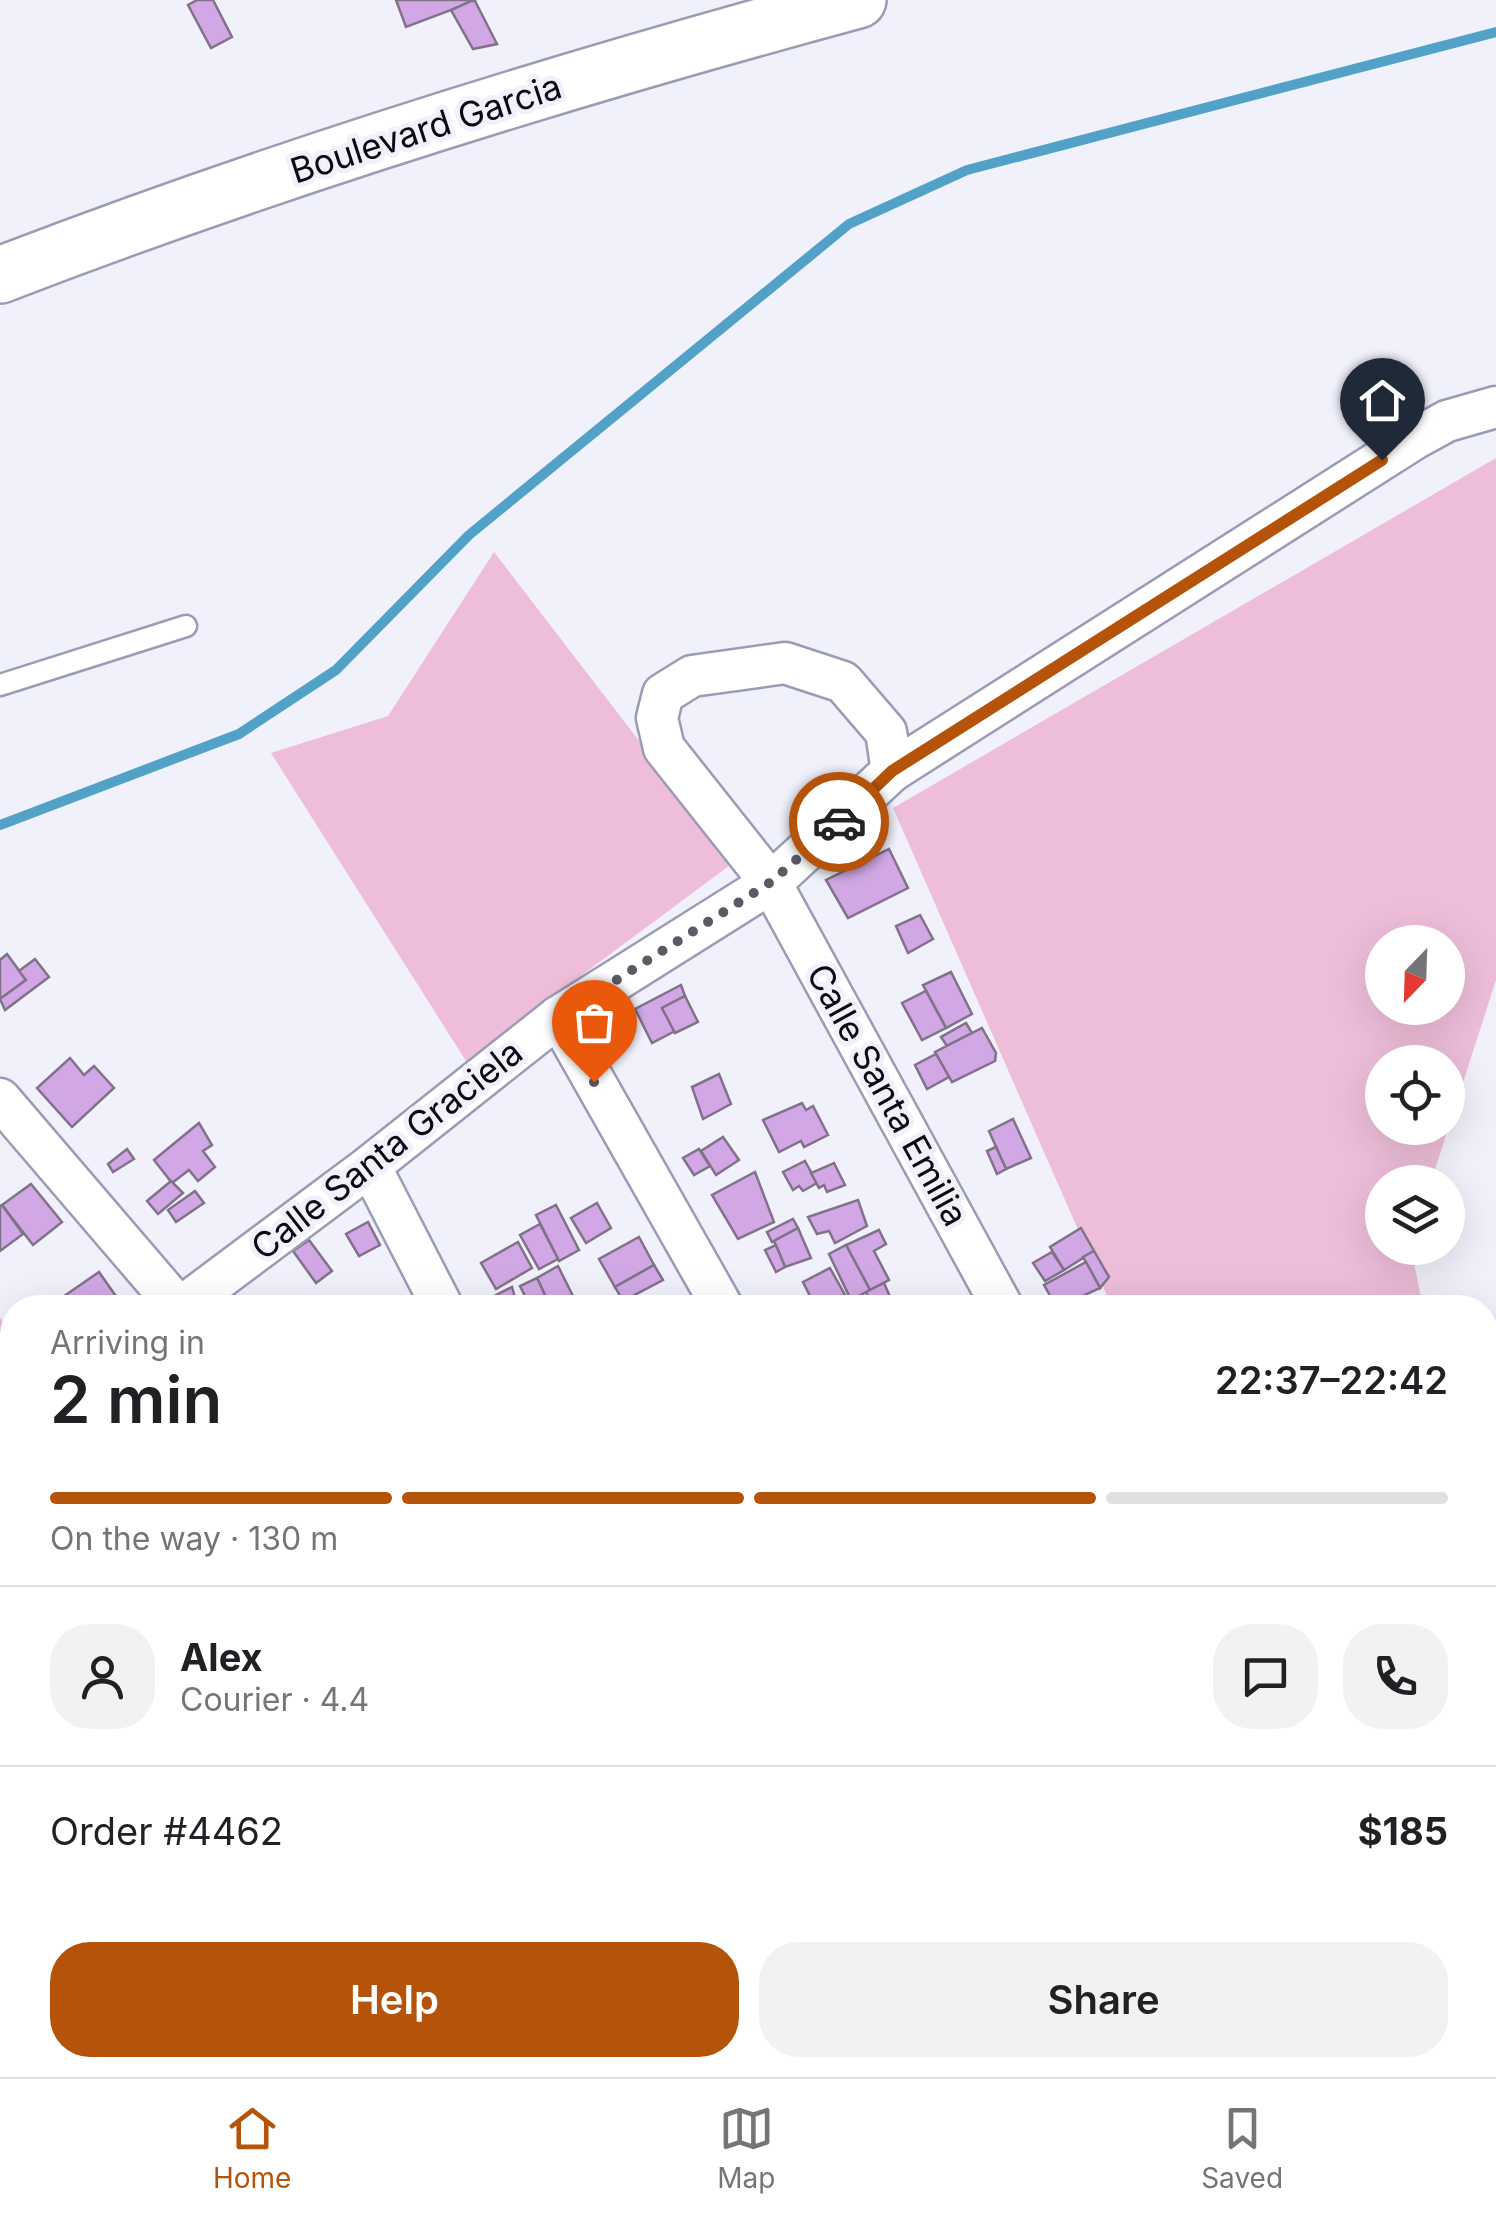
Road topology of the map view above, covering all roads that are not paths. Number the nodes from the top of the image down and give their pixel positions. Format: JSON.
{"nodes":[{"id":1,"x":858,"y":0,"type":"edge"},
{"id":2,"x":778,"y":10,"type":"edge"},
{"id":3,"x":0,"y":275,"type":"edge"},
{"id":4,"x":1496,"y":407,"type":"edge"},
{"id":5,"x":186,"y":626,"type":"dead end"},
{"id":6,"x":0,"y":685,"type":"edge"},
{"id":7,"x":892,"y":771,"type":"junction"},
{"id":8,"x":771,"y":882,"type":"junction"},
{"id":9,"x":558,"y":1017,"type":"junction"},
{"id":10,"x":0,"y":1099,"type":"edge"},
{"id":11,"x":370,"y":1166,"type":"junction"},
{"id":12,"x":184,"y":1295,"type":"edge"},
{"id":13,"x":204,"y":1295,"type":"edge"},
{"id":14,"x":436,"y":1295,"type":"edge"},
{"id":15,"x":716,"y":1295,"type":"edge"},
{"id":16,"x":996,"y":1295,"type":"edge"}],
"edges":[{"from":1,"to":2,"type":"main road","name":"Boulevard Garcia"},
{"from":2,"to":3,"type":"main road","name":"Boulevard Garcia"},
{"from":4,"to":7,"type":"street","name":"Calle Santa Graciela"},
{"from":5,"to":6,"type":"lane"},
{"from":7,"to":8,"type":"street","name":"Calle Santa Graciela"},
{"from":7,"to":8,"type":"street","name":"Calle Santa Emilia"},
{"from":8,"to":9,"type":"street","name":"Calle Santa Graciela"},
{"from":8,"to":16,"type":"street","name":"Calle Santa Emilia"},
{"from":9,"to":11,"type":"street","name":"Calle Santa Graciela"},
{"from":9,"to":15,"type":"street"},
{"from":10,"to":12,"type":"street"},
{"from":11,"to":13,"type":"street","name":"Calle Santa Graciela"},
{"from":11,"to":14,"type":"street"}]}
